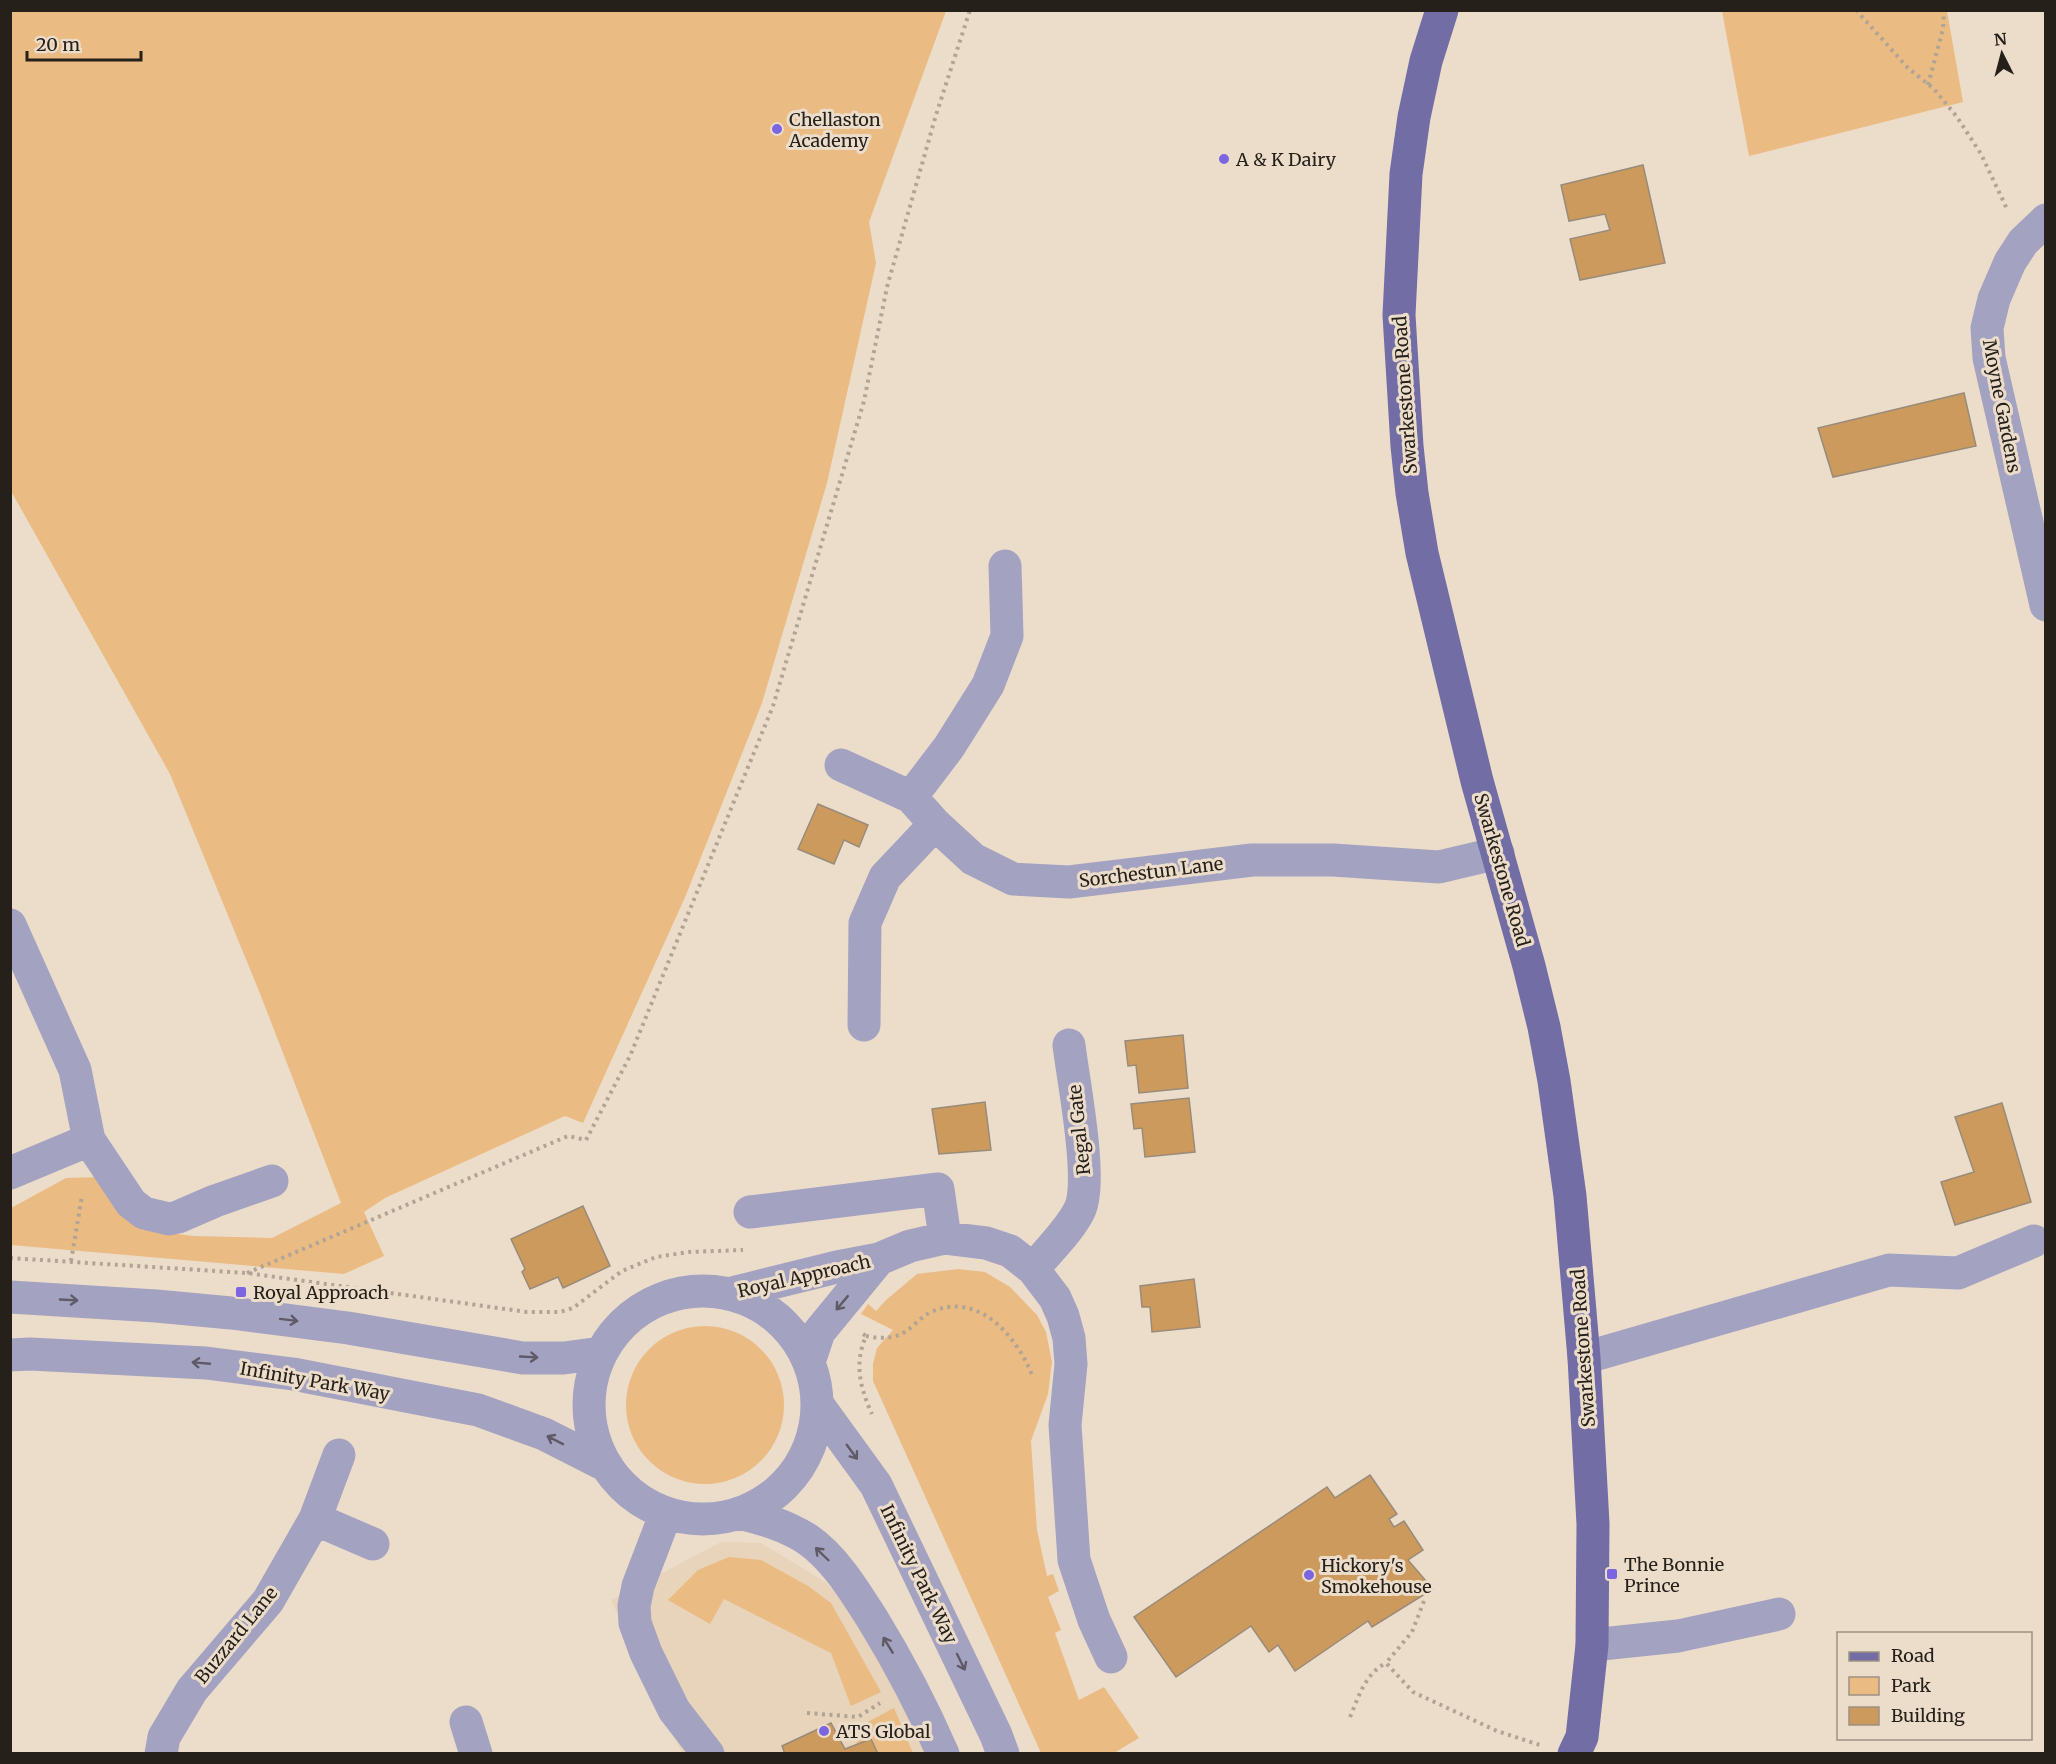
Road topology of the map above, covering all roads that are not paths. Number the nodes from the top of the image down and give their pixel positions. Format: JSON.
{"nodes":[{"id":1,"x":1442,"y":10,"type":"edge"},
{"id":2,"x":2034,"y":231,"type":"edge"},
{"id":3,"x":1005,"y":566,"type":"dead end"},
{"id":4,"x":2046,"y":605,"type":"edge"},
{"id":5,"x":841,"y":765,"type":"dead end"},
{"id":6,"x":911,"y":797,"type":"junction"},
{"id":7,"x":934,"y":824,"type":"junction"},
{"id":8,"x":1498,"y":853,"type":"junction"},
{"id":9,"x":10,"y":925,"type":"edge"},
{"id":10,"x":864,"y":1025,"type":"dead end"},
{"id":11,"x":1069,"y":1046,"type":"dead end"},
{"id":12,"x":92,"y":1144,"type":"junction"},
{"id":13,"x":23,"y":1167,"type":"edge"},
{"id":14,"x":273,"y":1181,"type":"dead end"},
{"id":15,"x":750,"y":1212,"type":"dead end"},
{"id":16,"x":945,"y":1238,"type":"junction"},
{"id":17,"x":2034,"y":1240,"type":"dead end"},
{"id":18,"x":879,"y":1258,"type":"junction"},
{"id":19,"x":1033,"y":1269,"type":"junction"},
{"id":20,"x":728,"y":1294,"type":"junction"},
{"id":21,"x":10,"y":1297,"type":"edge"},
{"id":22,"x":601,"y":1353,"type":"junction"},
{"id":23,"x":10,"y":1355,"type":"edge"},
{"id":24,"x":1584,"y":1358,"type":"junction"},
{"id":25,"x":809,"y":1362,"type":"junction"},
{"id":26,"x":818,"y":1405,"type":"junction"},
{"id":27,"x":339,"y":1455,"type":"dead end"},
{"id":28,"x":607,"y":1466,"type":"junction"},
{"id":29,"x":666,"y":1513,"type":"junction"},
{"id":30,"x":739,"y":1513,"type":"junction"},
{"id":31,"x":315,"y":1519,"type":"junction"},
{"id":32,"x":373,"y":1544,"type":"dead end"},
{"id":33,"x":1779,"y":1614,"type":"dead end"},
{"id":34,"x":1592,"y":1644,"type":"junction"},
{"id":35,"x":1111,"y":1657,"type":"dead end"},
{"id":36,"x":466,"y":1722,"type":"dead end"},
{"id":37,"x":1580,"y":1748,"type":"edge"},
{"id":38,"x":161,"y":1754,"type":"edge"},
{"id":39,"x":476,"y":1754,"type":"edge"},
{"id":40,"x":708,"y":1754,"type":"edge"},
{"id":41,"x":943,"y":1754,"type":"edge"},
{"id":42,"x":1003,"y":1754,"type":"edge"}],
"edges":[{"from":1,"to":8,"type":"main road","name":"Swarkestone Road"},
{"from":2,"to":4,"type":"street","name":"Moyne Gardens"},
{"from":3,"to":6,"type":"street"},
{"from":5,"to":6,"type":"street","name":"Sorchestun Lane"},
{"from":6,"to":7,"type":"street","name":"Sorchestun Lane"},
{"from":7,"to":8,"type":"street","name":"Sorchestun Lane"},
{"from":7,"to":10,"type":"street"},
{"from":8,"to":24,"type":"main road","name":"Swarkestone Road"},
{"from":9,"to":12,"type":"street"},
{"from":11,"to":19,"type":"street","name":"Regal Gate"},
{"from":12,"to":13,"type":"street"},
{"from":12,"to":14,"type":"street"},
{"from":15,"to":16,"type":"street"},
{"from":16,"to":18,"type":"street","name":"Royal Approach"},
{"from":16,"to":19,"type":"street","name":"Royal Approach"},
{"from":17,"to":24,"type":"street"},
{"from":18,"to":20,"type":"street","name":"Royal Approach"},
{"from":18,"to":25,"type":"street","name":"Royal Approach","one_way":true},
{"from":19,"to":35,"type":"street","name":"Royal Approach"},
{"from":20,"to":22,"type":"street"},
{"from":20,"to":25,"type":"street"},
{"from":21,"to":22,"type":"street","one_way":true},
{"from":22,"to":28,"type":"street"},
{"from":28,"to":23,"type":"street","name":"Infinity Park Way","one_way":true},
{"from":24,"to":34,"type":"main road","name":"Swarkestone Road"},
{"from":25,"to":26,"type":"street"},
{"from":26,"to":30,"type":"street"},
{"from":26,"to":42,"type":"street","name":"Infinity Park Way","one_way":true},
{"from":27,"to":31,"type":"street","name":"Buzzard Lane"},
{"from":28,"to":29,"type":"street"},
{"from":29,"to":30,"type":"street"},
{"from":29,"to":40,"type":"street"},
{"from":41,"to":30,"type":"street","one_way":true},
{"from":31,"to":32,"type":"street"},
{"from":31,"to":38,"type":"street","name":"Buzzard Lane"},
{"from":33,"to":34,"type":"street"},
{"from":34,"to":37,"type":"main road","name":"Swarkestone Road"},
{"from":36,"to":39,"type":"street"}]}
